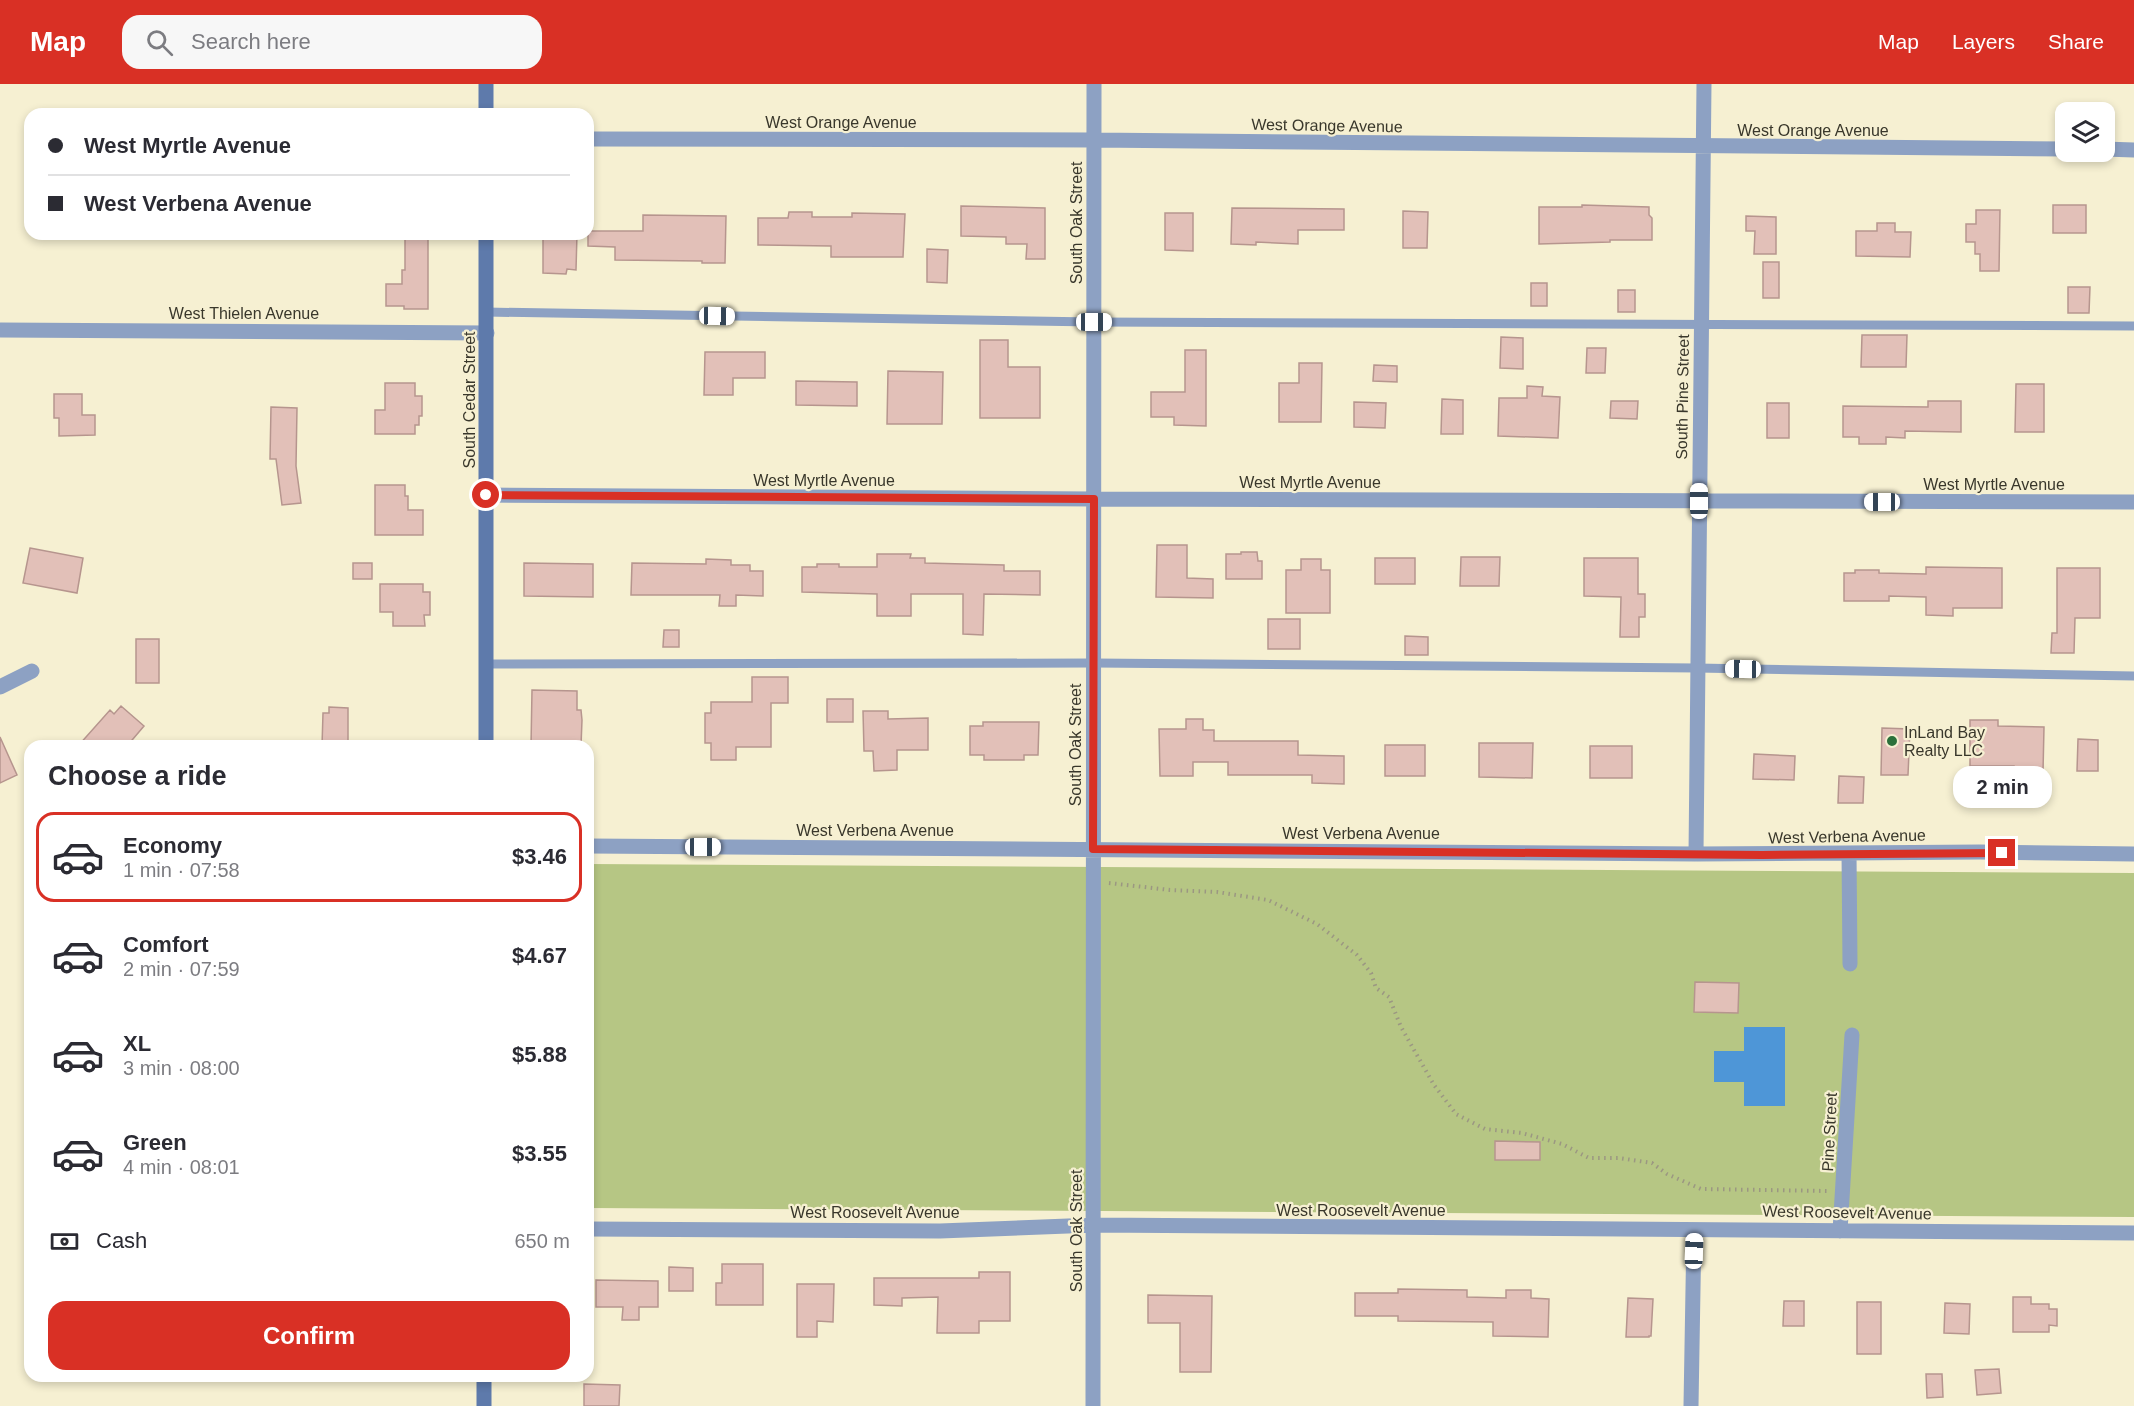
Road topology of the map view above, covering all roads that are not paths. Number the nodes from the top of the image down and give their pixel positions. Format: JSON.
{"nodes":[{"id":1,"x":486,"y":84,"type":"edge"},
{"id":2,"x":1094,"y":84,"type":"edge"},
{"id":3,"x":1704,"y":84,"type":"edge"},
{"id":4,"x":486,"y":108,"type":"edge"},
{"id":5,"x":594,"y":139,"type":"edge"},
{"id":6,"x":1094,"y":140,"type":"junction"},
{"id":7,"x":1703,"y":147,"type":"junction"},
{"id":8,"x":2055,"y":149,"type":"edge"},
{"id":9,"x":2115,"y":150,"type":"edge"},
{"id":10,"x":2134,"y":150,"type":"edge"},
{"id":11,"x":486,"y":240,"type":"edge"},
{"id":12,"x":486,"y":312,"type":"junction"},
{"id":13,"x":1094,"y":322,"type":"junction"},
{"id":14,"x":1701,"y":324,"type":"junction"},
{"id":15,"x":2134,"y":326,"type":"edge"},
{"id":16,"x":0,"y":330,"type":"edge"},
{"id":17,"x":487,"y":333,"type":"junction"},
{"id":18,"x":486,"y":495,"type":"junction"},
{"id":19,"x":1094,"y":499,"type":"junction"},
{"id":20,"x":1699,"y":501,"type":"junction"},
{"id":21,"x":2134,"y":502,"type":"edge"},
{"id":22,"x":1094,"y":663,"type":"junction"},
{"id":23,"x":486,"y":664,"type":"junction"},
{"id":24,"x":1698,"y":668,"type":"junction"},
{"id":25,"x":32,"y":671,"type":"dead end"},
{"id":26,"x":2134,"y":676,"type":"edge"},
{"id":27,"x":0,"y":687,"type":"edge"},
{"id":28,"x":486,"y":740,"type":"edge"},
{"id":29,"x":594,"y":846,"type":"edge"},
{"id":30,"x":1093,"y":849,"type":"junction"},
{"id":31,"x":1849,"y":853,"type":"junction"},
{"id":32,"x":1696,"y":854,"type":"junction"},
{"id":33,"x":2134,"y":854,"type":"edge"},
{"id":34,"x":1850,"y":964,"type":"dead end"},
{"id":35,"x":1852,"y":1035,"type":"dead end"},
{"id":36,"x":1094,"y":1225,"type":"junction"},
{"id":37,"x":594,"y":1229,"type":"edge"},
{"id":38,"x":1694,"y":1230,"type":"junction"},
{"id":39,"x":1839,"y":1231,"type":"junction"},
{"id":40,"x":2134,"y":1233,"type":"edge"},
{"id":41,"x":484,"y":1382,"type":"edge"},
{"id":42,"x":484,"y":1406,"type":"edge"},
{"id":43,"x":1093,"y":1406,"type":"edge"},
{"id":44,"x":1691,"y":1406,"type":"edge"}],
"edges":[{"from":1,"to":4,"type":"street"},
{"from":2,"to":6,"type":"street","name":"South Oak Street"},
{"from":3,"to":7,"type":"street","name":"South Pine Street"},
{"from":5,"to":6,"type":"street","name":"West Orange Avenue"},
{"from":6,"to":7,"type":"street","name":"West Orange Avenue"},
{"from":6,"to":13,"type":"street","name":"South Oak Street"},
{"from":7,"to":8,"type":"street","name":"West Orange Avenue"},
{"from":7,"to":14,"type":"street","name":"South Pine Street"},
{"from":9,"to":10,"type":"street"},
{"from":11,"to":12,"type":"street","name":"South Cedar Street"},
{"from":12,"to":13,"type":"lane"},
{"from":12,"to":17,"type":"street","name":"South Cedar Street"},
{"from":13,"to":14,"type":"lane"},
{"from":13,"to":19,"type":"street","name":"South Oak Street"},
{"from":14,"to":15,"type":"lane"},
{"from":14,"to":20,"type":"street","name":"South Pine Street"},
{"from":16,"to":17,"type":"street","name":"West Thielen Avenue"},
{"from":17,"to":18,"type":"street","name":"South Cedar Street"},
{"from":18,"to":19,"type":"street","name":"West Myrtle Avenue"},
{"from":18,"to":23,"type":"street","name":"South Cedar Street"},
{"from":19,"to":20,"type":"street","name":"West Myrtle Avenue"},
{"from":19,"to":22,"type":"street","name":"South Oak Street"},
{"from":20,"to":21,"type":"street","name":"West Myrtle Avenue"},
{"from":20,"to":24,"type":"street","name":"South Pine Street"},
{"from":22,"to":23,"type":"lane"},
{"from":22,"to":24,"type":"lane"},
{"from":22,"to":30,"type":"street","name":"South Oak Street"},
{"from":23,"to":28,"type":"street","name":"South Cedar Street"},
{"from":24,"to":26,"type":"lane"},
{"from":24,"to":32,"type":"street","name":"South Pine Street"},
{"from":25,"to":27,"type":"street"},
{"from":29,"to":30,"type":"street","name":"West Verbena Avenue"},
{"from":30,"to":32,"type":"street","name":"West Verbena Avenue"},
{"from":30,"to":36,"type":"street","name":"South Oak Street"},
{"from":31,"to":32,"type":"street","name":"West Verbena Avenue"},
{"from":31,"to":33,"type":"street","name":"West Verbena Avenue"},
{"from":31,"to":34,"type":"street"},
{"from":35,"to":39,"type":"street","name":"Pine Street"},
{"from":36,"to":37,"type":"street","name":"West Roosevelt Avenue"},
{"from":36,"to":38,"type":"street","name":"West Roosevelt Avenue"},
{"from":36,"to":43,"type":"street","name":"South Oak Street"},
{"from":38,"to":39,"type":"street","name":"West Roosevelt Avenue"},
{"from":38,"to":44,"type":"street"},
{"from":39,"to":40,"type":"street","name":"West Roosevelt Avenue"},
{"from":41,"to":42,"type":"street"}]}
